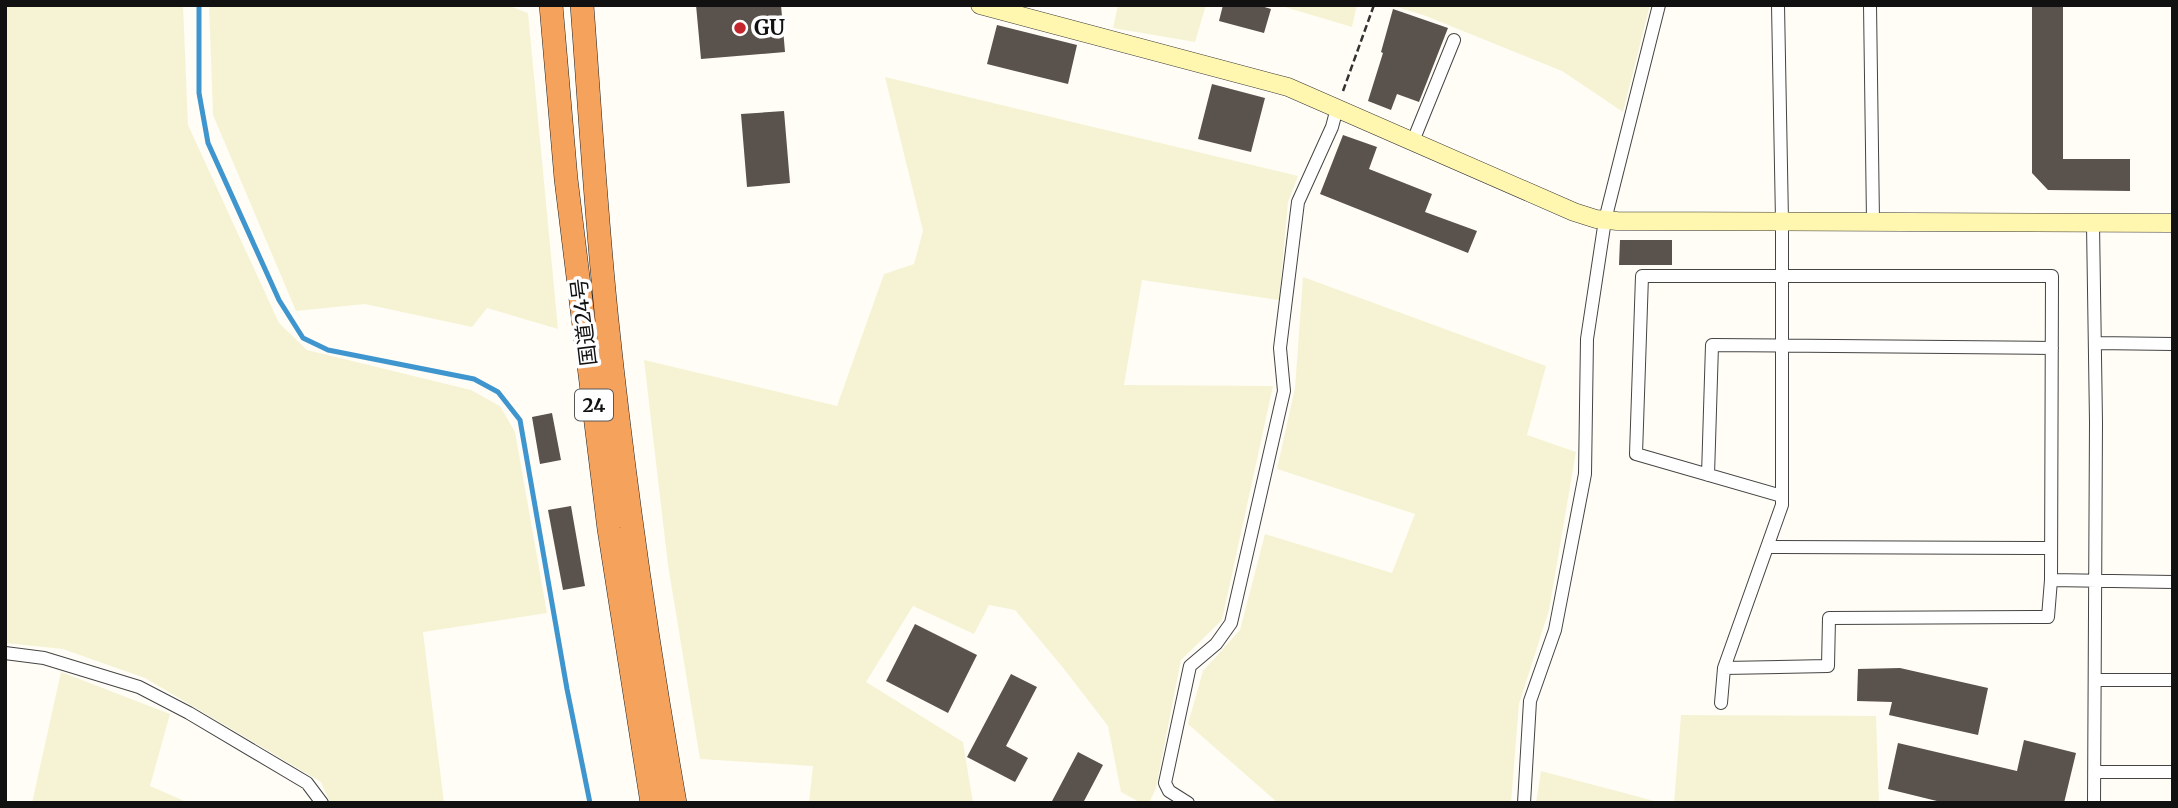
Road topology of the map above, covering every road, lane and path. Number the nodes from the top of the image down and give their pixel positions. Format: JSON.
{"nodes":[{"id":1,"x":551,"y":5,"type":"edge"},
{"id":2,"x":582,"y":5,"type":"edge"},
{"id":3,"x":980,"y":5,"type":"edge"},
{"id":4,"x":1374,"y":5,"type":"edge"},
{"id":5,"x":1659,"y":5,"type":"edge"},
{"id":6,"x":1778,"y":5,"type":"edge"},
{"id":7,"x":1870,"y":5,"type":"edge"},
{"id":8,"x":1454,"y":40,"type":"dead end"},
{"id":9,"x":1337,"y":108,"type":"junction"},
{"id":10,"x":1413,"y":141,"type":"junction"},
{"id":11,"x":1605,"y":220,"type":"junction"},
{"id":12,"x":1873,"y":220,"type":"junction"},
{"id":13,"x":1783,"y":221,"type":"junction"},
{"id":14,"x":2173,"y":223,"type":"edge"},
{"id":15,"x":2093,"y":224,"type":"junction"},
{"id":16,"x":1783,"y":276,"type":"junction"},
{"id":17,"x":2095,"y":343,"type":"junction"},
{"id":18,"x":2173,"y":344,"type":"edge"},
{"id":19,"x":1783,"y":347,"type":"junction"},
{"id":20,"x":2052,"y":348,"type":"junction"},
{"id":21,"x":1708,"y":475,"type":"junction"},
{"id":22,"x":1782,"y":496,"type":"junction"},
{"id":23,"x":1767,"y":547,"type":"junction"},
{"id":24,"x":2051,"y":548,"type":"junction"},
{"id":25,"x":2051,"y":580,"type":"junction"},
{"id":26,"x":2095,"y":581,"type":"junction"},
{"id":27,"x":2173,"y":582,"type":"edge"},
{"id":28,"x":5,"y":653,"type":"edge"},
{"id":29,"x":1724,"y":668,"type":"junction"},
{"id":30,"x":2095,"y":680,"type":"junction"},
{"id":31,"x":2173,"y":680,"type":"edge"},
{"id":32,"x":1721,"y":703,"type":"dead end"},
{"id":33,"x":2094,"y":772,"type":"junction"},
{"id":34,"x":2173,"y":772,"type":"edge"},
{"id":35,"x":322,"y":803,"type":"edge"},
{"id":36,"x":652,"y":803,"type":"edge"},
{"id":37,"x":675,"y":803,"type":"edge"},
{"id":38,"x":1188,"y":803,"type":"edge"},
{"id":39,"x":1524,"y":803,"type":"edge"},
{"id":40,"x":2094,"y":803,"type":"edge"}],
"edges":[{"from":1,"to":36,"type":"highway","name":"国道24号","number":"24"},
{"from":2,"to":37,"type":"highway","name":"国道24号","number":"24"},
{"from":3,"to":9,"type":"street"},
{"from":4,"to":9,"type":"path"},
{"from":5,"to":11,"type":"street"},
{"from":6,"to":13,"type":"street"},
{"from":7,"to":12,"type":"street"},
{"from":8,"to":10,"type":"street"},
{"from":9,"to":10,"type":"street"},
{"from":9,"to":38,"type":"street"},
{"from":10,"to":11,"type":"street"},
{"from":11,"to":13,"type":"street"},
{"from":11,"to":39,"type":"street"},
{"from":12,"to":13,"type":"street"},
{"from":12,"to":15,"type":"street"},
{"from":13,"to":16,"type":"street"},
{"from":14,"to":15,"type":"street"},
{"from":15,"to":17,"type":"street"},
{"from":16,"to":19,"type":"street"},
{"from":16,"to":20,"type":"street"},
{"from":16,"to":21,"type":"street"},
{"from":17,"to":18,"type":"street"},
{"from":17,"to":26,"type":"street"},
{"from":19,"to":20,"type":"street"},
{"from":19,"to":21,"type":"street"},
{"from":19,"to":22,"type":"street"},
{"from":20,"to":24,"type":"street"},
{"from":21,"to":22,"type":"street"},
{"from":22,"to":23,"type":"street"},
{"from":23,"to":24,"type":"street"},
{"from":23,"to":29,"type":"street"},
{"from":24,"to":25,"type":"street"},
{"from":25,"to":26,"type":"street"},
{"from":25,"to":29,"type":"street"},
{"from":26,"to":27,"type":"street"},
{"from":26,"to":30,"type":"street"},
{"from":28,"to":35,"type":"street"},
{"from":29,"to":32,"type":"street"},
{"from":30,"to":31,"type":"street"},
{"from":30,"to":33,"type":"street"},
{"from":33,"to":34,"type":"street"},
{"from":33,"to":40,"type":"street"}]}
